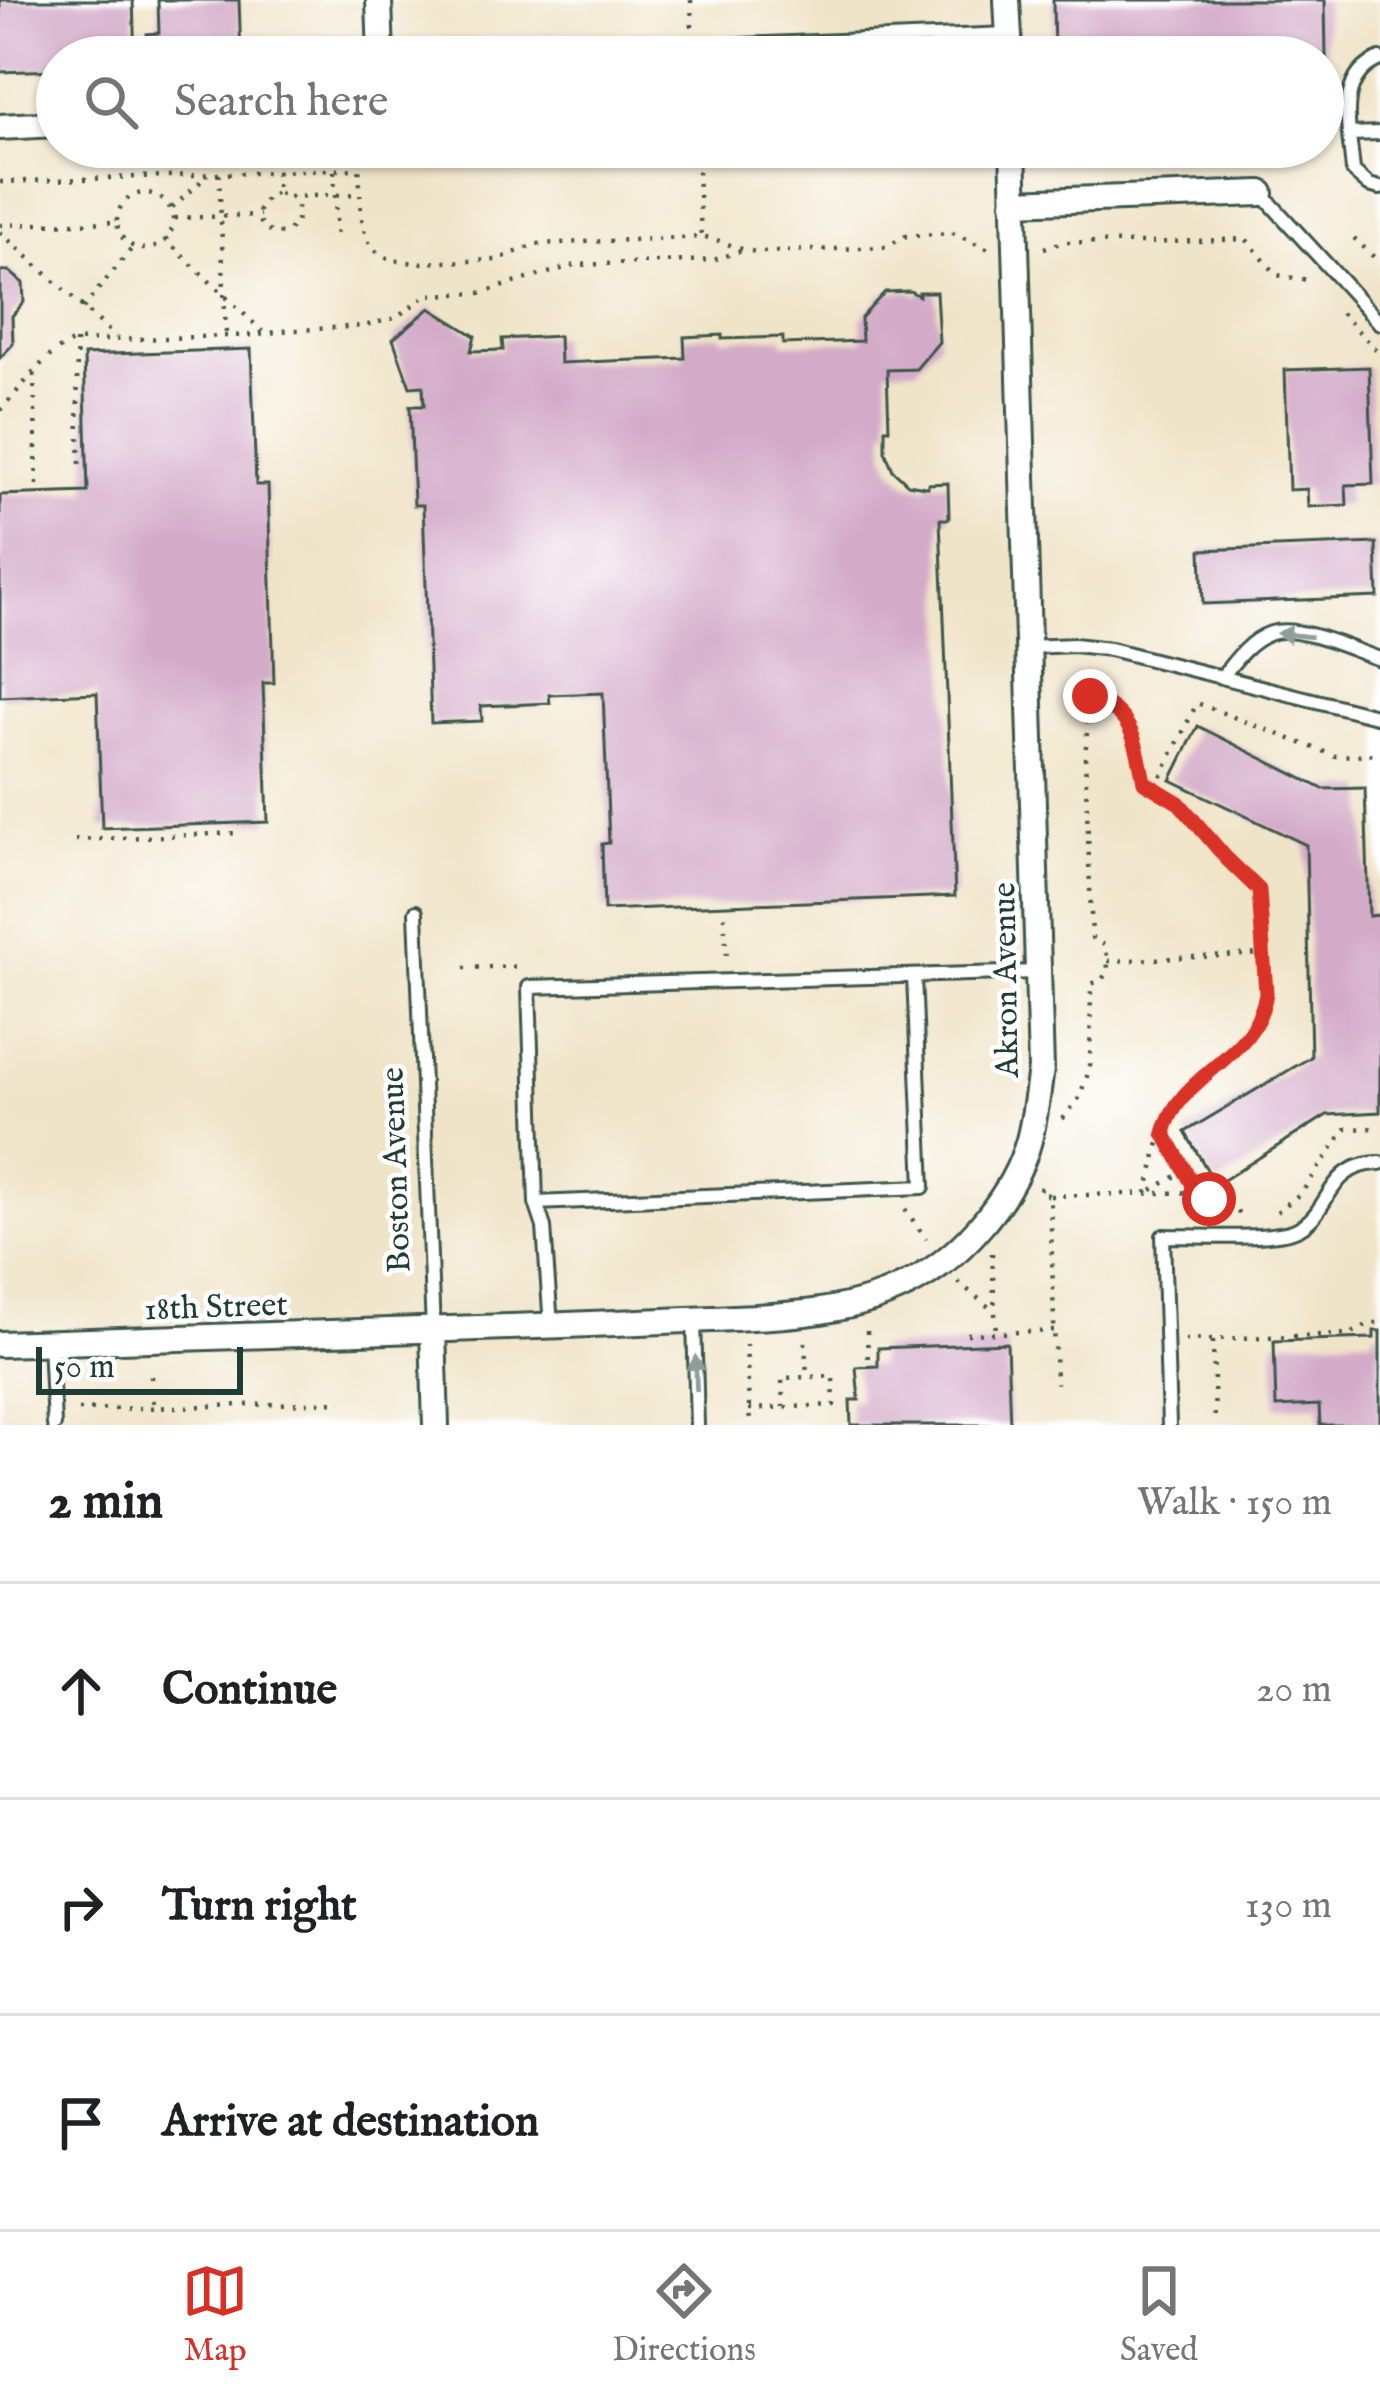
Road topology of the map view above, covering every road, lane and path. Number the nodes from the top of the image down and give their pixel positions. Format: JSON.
{"nodes":[{"id":1,"x":379,"y":0,"type":"edge"},
{"id":2,"x":1007,"y":0,"type":"edge"},
{"id":3,"x":380,"y":36,"type":"edge"},
{"id":4,"x":1009,"y":36,"type":"edge"},
{"id":5,"x":1380,"y":59,"type":"edge"},
{"id":6,"x":36,"y":125,"type":"edge"},
{"id":7,"x":0,"y":127,"type":"edge"},
{"id":8,"x":1380,"y":133,"type":"edge"},
{"id":9,"x":1350,"y":134,"type":"junction"},
{"id":10,"x":698,"y":168,"type":"edge"},
{"id":11,"x":1014,"y":168,"type":"edge"},
{"id":12,"x":359,"y":169,"type":"joint"},
{"id":13,"x":334,"y":170,"type":"junction"},
{"id":14,"x":277,"y":172,"type":"junction"},
{"id":15,"x":209,"y":174,"type":"junction"},
{"id":16,"x":219,"y":174,"type":"junction"},
{"id":17,"x":0,"y":182,"type":"edge"},
{"id":18,"x":1380,"y":188,"type":"edge"},
{"id":19,"x":1261,"y":193,"type":"joint"},
{"id":20,"x":277,"y":194,"type":"junction"},
{"id":21,"x":360,"y":194,"type":"junction"},
{"id":22,"x":335,"y":195,"type":"junction"},
{"id":23,"x":289,"y":196,"type":"junction"},
{"id":24,"x":1015,"y":202,"type":"junction"},
{"id":25,"x":172,"y":208,"type":"junction"},
{"id":26,"x":260,"y":215,"type":"junction"},
{"id":27,"x":221,"y":217,"type":"junction"},
{"id":28,"x":172,"y":218,"type":"junction"},
{"id":29,"x":118,"y":222,"type":"junction"},
{"id":30,"x":0,"y":229,"type":"edge"},
{"id":31,"x":279,"y":234,"type":"junction"},
{"id":32,"x":701,"y":237,"type":"junction"},
{"id":33,"x":1354,"y":238,"type":"dead end"},
{"id":34,"x":165,"y":239,"type":"junction"},
{"id":35,"x":337,"y":242,"type":"dead end"},
{"id":36,"x":280,"y":244,"type":"dead end"},
{"id":37,"x":133,"y":248,"type":"junction"},
{"id":38,"x":1042,"y":248,"type":"dead end"},
{"id":39,"x":989,"y":249,"type":"dead end"},
{"id":40,"x":741,"y":251,"type":"junction"},
{"id":41,"x":1380,"y":262,"type":"edge"},
{"id":42,"x":1328,"y":283,"type":"dead end"},
{"id":43,"x":224,"y":298,"type":"junction"},
{"id":44,"x":1335,"y":298,"type":"dead end"},
{"id":45,"x":83,"y":308,"type":"junction"},
{"id":46,"x":1380,"y":323,"type":"edge"},
{"id":47,"x":265,"y":334,"type":"junction"},
{"id":48,"x":226,"y":336,"type":"junction"},
{"id":49,"x":118,"y":340,"type":"junction"},
{"id":50,"x":76,"y":341,"type":"junction"},
{"id":51,"x":1380,"y":358,"type":"edge"},
{"id":52,"x":34,"y":374,"type":"junction"},
{"id":53,"x":0,"y":410,"type":"edge"},
{"id":54,"x":80,"y":465,"type":"dead end"},
{"id":55,"x":37,"y":485,"type":"dead end"},
{"id":56,"x":1028,"y":647,"type":"junction"},
{"id":57,"x":1380,"y":659,"type":"edge"},
{"id":58,"x":1222,"y":677,"type":"junction"},
{"id":59,"x":1380,"y":717,"type":"edge"},
{"id":60,"x":1380,"y":754,"type":"edge"},
{"id":61,"x":1155,"y":789,"type":"junction"},
{"id":62,"x":238,"y":833,"type":"dead end"},
{"id":63,"x":75,"y":840,"type":"dead end"},
{"id":64,"x":416,"y":913,"type":"dead end"},
{"id":65,"x":724,"y":916,"type":"dead end"},
{"id":66,"x":1264,"y":954,"type":"junction"},
{"id":67,"x":727,"y":958,"type":"dead end"},
{"id":68,"x":1108,"y":961,"type":"junction"},
{"id":69,"x":535,"y":965,"type":"dead end"},
{"id":70,"x":464,"y":968,"type":"dead end"},
{"id":71,"x":1038,"y":972,"type":"junction"},
{"id":72,"x":914,"y":976,"type":"junction"},
{"id":73,"x":1380,"y":1128,"type":"edge"},
{"id":74,"x":1059,"y":1132,"type":"dead end"},
{"id":75,"x":1164,"y":1133,"type":"junction"},
{"id":76,"x":1380,"y":1163,"type":"edge"},
{"id":77,"x":1185,"y":1171,"type":"junction"},
{"id":78,"x":1046,"y":1174,"type":"dead end"},
{"id":79,"x":1197,"y":1192,"type":"junction"},
{"id":80,"x":1147,"y":1193,"type":"junction"},
{"id":81,"x":1050,"y":1196,"type":"junction"},
{"id":82,"x":536,"y":1203,"type":"junction"},
{"id":83,"x":1265,"y":1214,"type":"dead end"},
{"id":84,"x":1251,"y":1215,"type":"dead end"},
{"id":85,"x":992,"y":1253,"type":"dead end"},
{"id":86,"x":694,"y":1320,"type":"junction"},
{"id":87,"x":1380,"y":1323,"type":"edge"},
{"id":88,"x":550,"y":1326,"type":"junction"},
{"id":89,"x":433,"y":1331,"type":"junction"},
{"id":90,"x":867,"y":1331,"type":"dead end"},
{"id":91,"x":1054,"y":1331,"type":"junction"},
{"id":92,"x":967,"y":1334,"type":"dead end"},
{"id":93,"x":996,"y":1334,"type":"junction"},
{"id":94,"x":1213,"y":1339,"type":"junction"},
{"id":95,"x":1167,"y":1340,"type":"junction"},
{"id":96,"x":805,"y":1342,"type":"dead end"},
{"id":97,"x":50,"y":1343,"type":"junction"},
{"id":98,"x":0,"y":1344,"type":"edge"},
{"id":99,"x":746,"y":1344,"type":"dead end"},
{"id":100,"x":868,"y":1362,"type":"dead end"},
{"id":101,"x":151,"y":1376,"type":"dead end"},
{"id":102,"x":807,"y":1377,"type":"junction"},
{"id":103,"x":1056,"y":1384,"type":"dead end"},
{"id":104,"x":342,"y":1402,"type":"dead end"},
{"id":105,"x":782,"y":1407,"type":"junction"},
{"id":106,"x":153,"y":1408,"type":"junction"},
{"id":107,"x":749,"y":1409,"type":"junction"},
{"id":108,"x":78,"y":1410,"type":"dead end"},
{"id":109,"x":54,"y":1425,"type":"edge"},
{"id":110,"x":436,"y":1425,"type":"edge"},
{"id":111,"x":697,"y":1425,"type":"edge"},
{"id":112,"x":749,"y":1425,"type":"edge"},
{"id":113,"x":1169,"y":1425,"type":"edge"},
{"id":114,"x":1215,"y":1425,"type":"edge"}],
"edges":[{"from":1,"to":3,"type":"street"},
{"from":2,"to":4,"type":"street"},
{"from":5,"to":9,"type":"lane"},
{"from":6,"to":7,"type":"street"},
{"from":8,"to":9,"type":"lane"},
{"from":9,"to":18,"type":"lane"},
{"from":10,"to":32,"type":"path"},
{"from":11,"to":24,"type":"street","name":"Akron Avenue"},
{"from":12,"to":13,"type":"path"},
{"from":12,"to":21,"type":"path"},
{"from":13,"to":14,"type":"path"},
{"from":13,"to":22,"type":"path"},
{"from":14,"to":16,"type":"path"},
{"from":14,"to":20,"type":"path"},
{"from":15,"to":16,"type":"path"},
{"from":15,"to":17,"type":"path"},
{"from":15,"to":25,"type":"path"},
{"from":16,"to":27,"type":"path"},
{"from":19,"to":24,"type":"street"},
{"from":19,"to":46,"type":"lane"},
{"from":20,"to":23,"type":"path"},
{"from":20,"to":26,"type":"path"},
{"from":21,"to":22,"type":"path"},
{"from":21,"to":32,"type":"path"},
{"from":22,"to":23,"type":"path"},
{"from":22,"to":35,"type":"path"},
{"from":23,"to":31,"type":"path"},
{"from":24,"to":56,"type":"street","name":"Akron Avenue"},
{"from":25,"to":28,"type":"path"},
{"from":25,"to":29,"type":"path"},
{"from":26,"to":27,"type":"path"},
{"from":26,"to":31,"type":"path"},
{"from":27,"to":28,"type":"path"},
{"from":27,"to":43,"type":"path"},
{"from":28,"to":34,"type":"path"},
{"from":29,"to":30,"type":"path"},
{"from":29,"to":37,"type":"path"},
{"from":30,"to":45,"type":"path"},
{"from":31,"to":36,"type":"path"},
{"from":32,"to":40,"type":"path"},
{"from":33,"to":41,"type":"path"},
{"from":34,"to":37,"type":"path"},
{"from":34,"to":43,"type":"path"},
{"from":37,"to":45,"type":"path"},
{"from":38,"to":42,"type":"path"},
{"from":39,"to":40,"type":"path"},
{"from":40,"to":47,"type":"path"},
{"from":43,"to":47,"type":"path"},
{"from":43,"to":48,"type":"path"},
{"from":44,"to":51,"type":"path"},
{"from":45,"to":49,"type":"path"},
{"from":47,"to":48,"type":"path"},
{"from":48,"to":49,"type":"path"},
{"from":49,"to":50,"type":"path"},
{"from":50,"to":52,"type":"path"},
{"from":50,"to":54,"type":"path"},
{"from":52,"to":53,"type":"path"},
{"from":52,"to":55,"type":"path"},
{"from":56,"to":58,"type":"lane"},
{"from":56,"to":71,"type":"street","name":"Akron Avenue"},
{"from":57,"to":58,"type":"lane","one_way":true},
{"from":58,"to":59,"type":"lane"},
{"from":60,"to":61,"type":"path"},
{"from":61,"to":66,"type":"path"},
{"from":61,"to":68,"type":"path"},
{"from":62,"to":63,"type":"path"},
{"from":64,"to":89,"type":"lane","name":"Boston Avenue"},
{"from":65,"to":67,"type":"path"},
{"from":66,"to":68,"type":"path"},
{"from":66,"to":75,"type":"path"},
{"from":68,"to":74,"type":"path"},
{"from":69,"to":70,"type":"path"},
{"from":71,"to":72,"type":"lane"},
{"from":71,"to":86,"type":"street","name":"Akron Avenue"},
{"from":72,"to":82,"type":"lane"},
{"from":72,"to":82,"type":"lane"},
{"from":73,"to":83,"type":"path"},
{"from":75,"to":77,"type":"path"},
{"from":75,"to":80,"type":"path"},
{"from":76,"to":95,"type":"lane"},
{"from":77,"to":79,"type":"path"},
{"from":77,"to":80,"type":"path"},
{"from":78,"to":81,"type":"path"},
{"from":79,"to":80,"type":"path"},
{"from":79,"to":84,"type":"path"},
{"from":80,"to":81,"type":"path"},
{"from":81,"to":91,"type":"path"},
{"from":82,"to":88,"type":"lane"},
{"from":85,"to":93,"type":"path"},
{"from":86,"to":88,"type":"street","name":"Akron Avenue"},
{"from":111,"to":86,"type":"lane","one_way":true},
{"from":87,"to":94,"type":"path"},
{"from":88,"to":89,"type":"street","name":"Akron Avenue"},
{"from":89,"to":97,"type":"street","name":"18th Street"},
{"from":89,"to":110,"type":"street","name":"Boston Avenue"},
{"from":90,"to":100,"type":"path"},
{"from":91,"to":93,"type":"path"},
{"from":91,"to":103,"type":"path"},
{"from":92,"to":93,"type":"path"},
{"from":94,"to":95,"type":"path"},
{"from":94,"to":114,"type":"path"},
{"from":95,"to":113,"type":"lane"},
{"from":96,"to":102,"type":"path"},
{"from":97,"to":98,"type":"street","name":"18th Street"},
{"from":97,"to":109,"type":"lane"},
{"from":99,"to":107,"type":"path"},
{"from":101,"to":106,"type":"path"},
{"from":102,"to":105,"type":"path"},
{"from":102,"to":105,"type":"path"},
{"from":104,"to":106,"type":"path"},
{"from":105,"to":107,"type":"path"},
{"from":106,"to":108,"type":"path"},
{"from":107,"to":112,"type":"path"}]}
